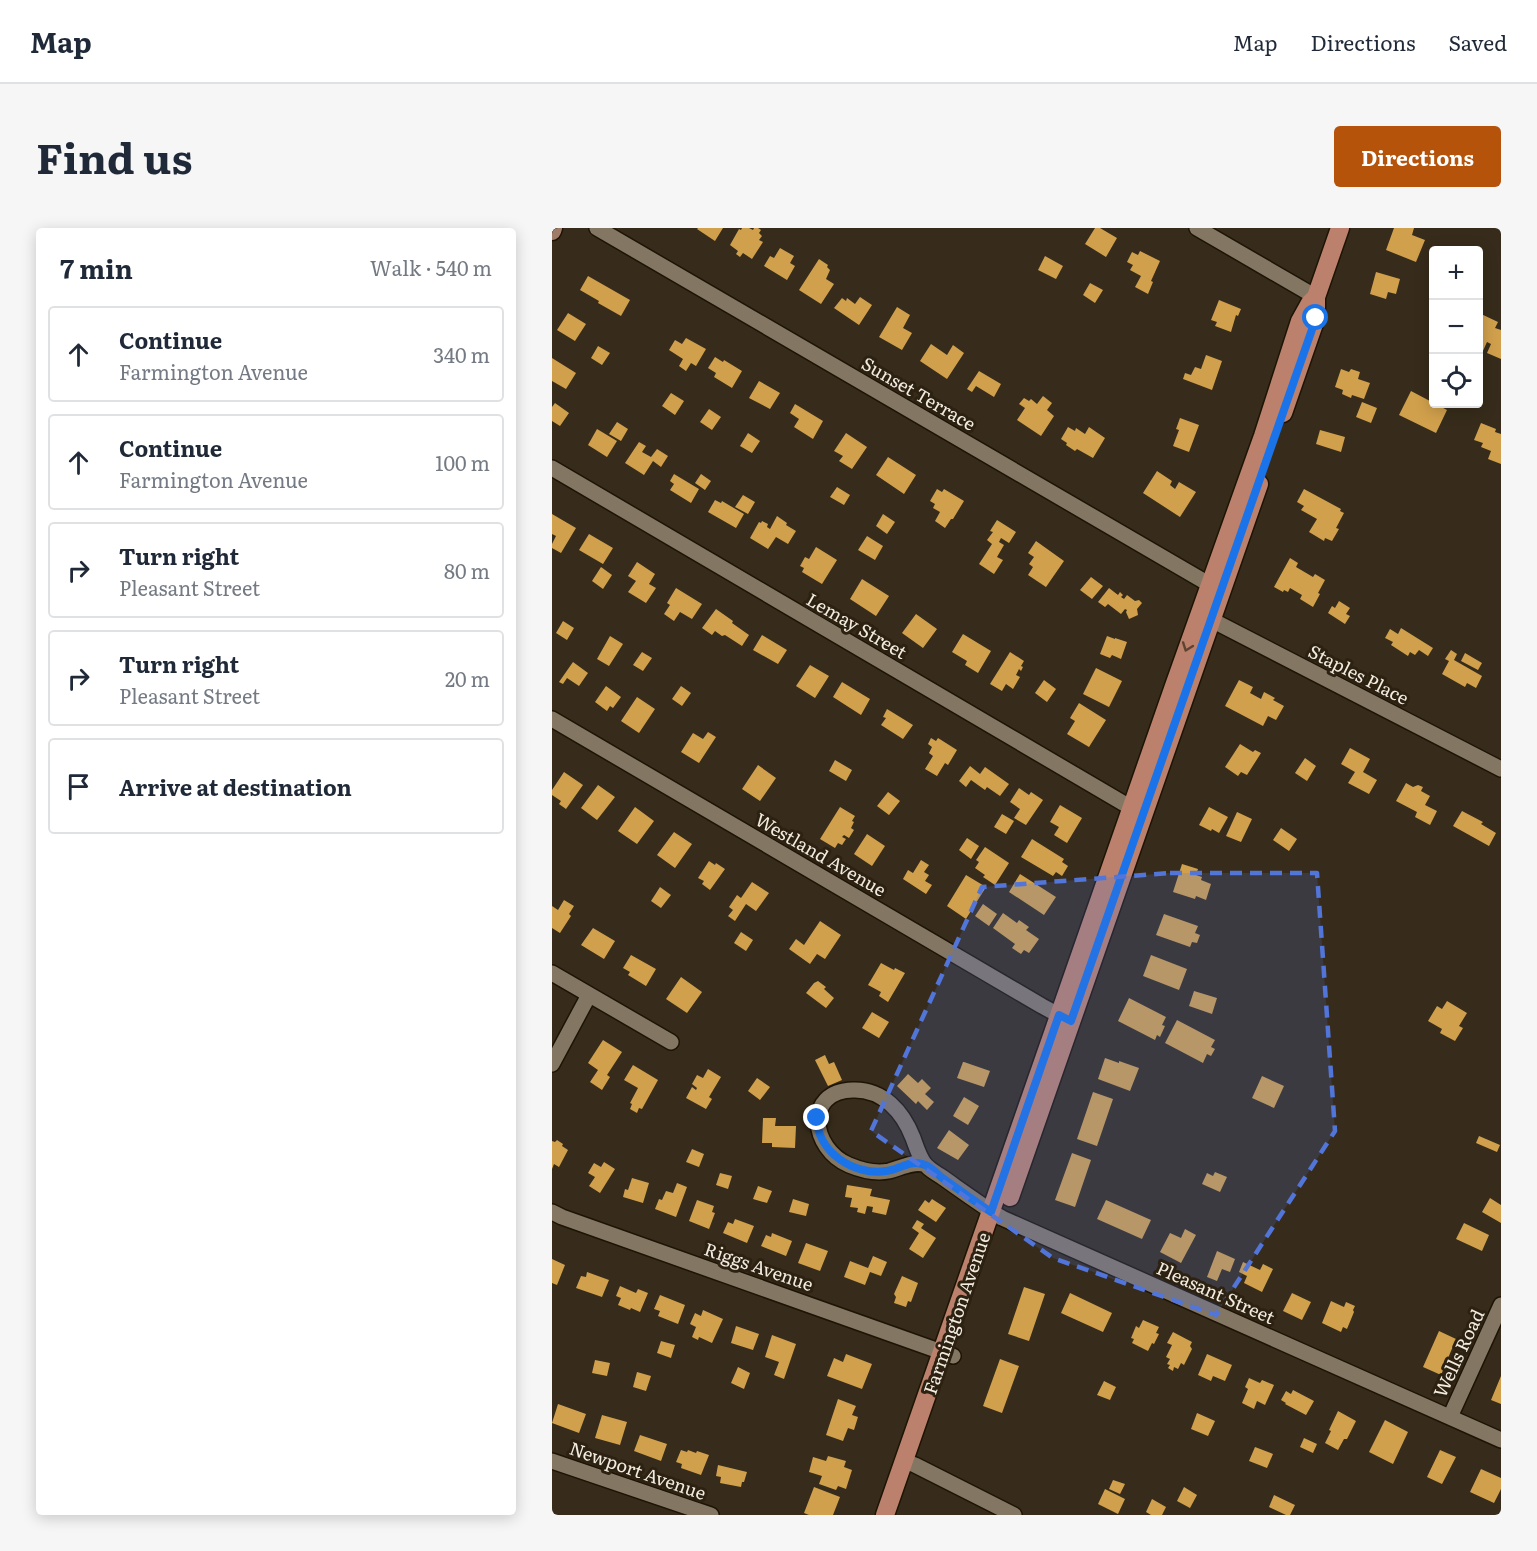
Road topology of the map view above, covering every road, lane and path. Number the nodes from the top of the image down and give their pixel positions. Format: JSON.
{"nodes":[{"id":1,"x":597,"y":228,"type":"edge"},
{"id":2,"x":1197,"y":228,"type":"edge"},
{"id":3,"x":1340,"y":228,"type":"edge"},
{"id":4,"x":1316,"y":297,"type":"junction"},
{"id":5,"x":552,"y":468,"type":"edge"},
{"id":6,"x":1215,"y":588,"type":"junction"},
{"id":7,"x":1205,"y":616,"type":"junction"},
{"id":8,"x":552,"y":719,"type":"edge"},
{"id":9,"x":1501,"y":769,"type":"edge"},
{"id":10,"x":1137,"y":812,"type":"junction"},
{"id":11,"x":552,"y":973,"type":"edge"},
{"id":12,"x":588,"y":995,"type":"junction"},
{"id":13,"x":1065,"y":1018,"type":"junction"},
{"id":14,"x":671,"y":1042,"type":"dead end"},
{"id":15,"x":552,"y":1065,"type":"edge"},
{"id":16,"x":924,"y":1164,"type":"junction"},
{"id":17,"x":552,"y":1212,"type":"edge"},
{"id":18,"x":997,"y":1215,"type":"junction"},
{"id":19,"x":1501,"y":1305,"type":"edge"},
{"id":20,"x":948,"y":1354,"type":"junction"},
{"id":21,"x":1450,"y":1417,"type":"junction"},
{"id":22,"x":1501,"y":1440,"type":"edge"},
{"id":23,"x":552,"y":1461,"type":"edge"},
{"id":24,"x":910,"y":1463,"type":"junction"},
{"id":25,"x":711,"y":1515,"type":"edge"},
{"id":26,"x":885,"y":1515,"type":"edge"},
{"id":27,"x":898,"y":1515,"type":"edge"},
{"id":28,"x":1014,"y":1515,"type":"edge"}],
"edges":[{"from":1,"to":6,"type":"street","name":"Sunset Terrace"},
{"from":2,"to":4,"type":"street"},
{"from":3,"to":4,"type":"main road","name":"Farmington Avenue"},
{"from":4,"to":6,"type":"main road","name":"Farmington Avenue"},
{"from":5,"to":10,"type":"street","name":"Lemay Street"},
{"from":6,"to":7,"type":"main road","name":"Farmington Avenue"},
{"from":7,"to":9,"type":"street","name":"Staples Place"},
{"from":7,"to":10,"type":"main road","name":"Farmington Avenue"},
{"from":8,"to":13,"type":"street","name":"Westland Avenue"},
{"from":10,"to":13,"type":"main road","name":"Farmington Avenue"},
{"from":11,"to":12,"type":"street"},
{"from":12,"to":14,"type":"street"},
{"from":12,"to":15,"type":"street"},
{"from":13,"to":18,"type":"main road","name":"Farmington Avenue"},
{"from":16,"to":16,"type":"street"},
{"from":16,"to":18,"type":"street","name":"Pleasant Street"},
{"from":17,"to":20,"type":"street","name":"Riggs Avenue"},
{"from":18,"to":20,"type":"main road","name":"Farmington Avenue"},
{"from":18,"to":21,"type":"street","name":"Pleasant Street"},
{"from":19,"to":21,"type":"street","name":"Wells Road"},
{"from":20,"to":24,"type":"main road","name":"Farmington Avenue"},
{"from":21,"to":22,"type":"street","name":"Pleasant Street"},
{"from":23,"to":25,"type":"street","name":"Newport Avenue"},
{"from":24,"to":26,"type":"main road","name":"Farmington Avenue"},
{"from":24,"to":27,"type":"main road","name":"Farmington Avenue"},
{"from":24,"to":28,"type":"street"}]}
